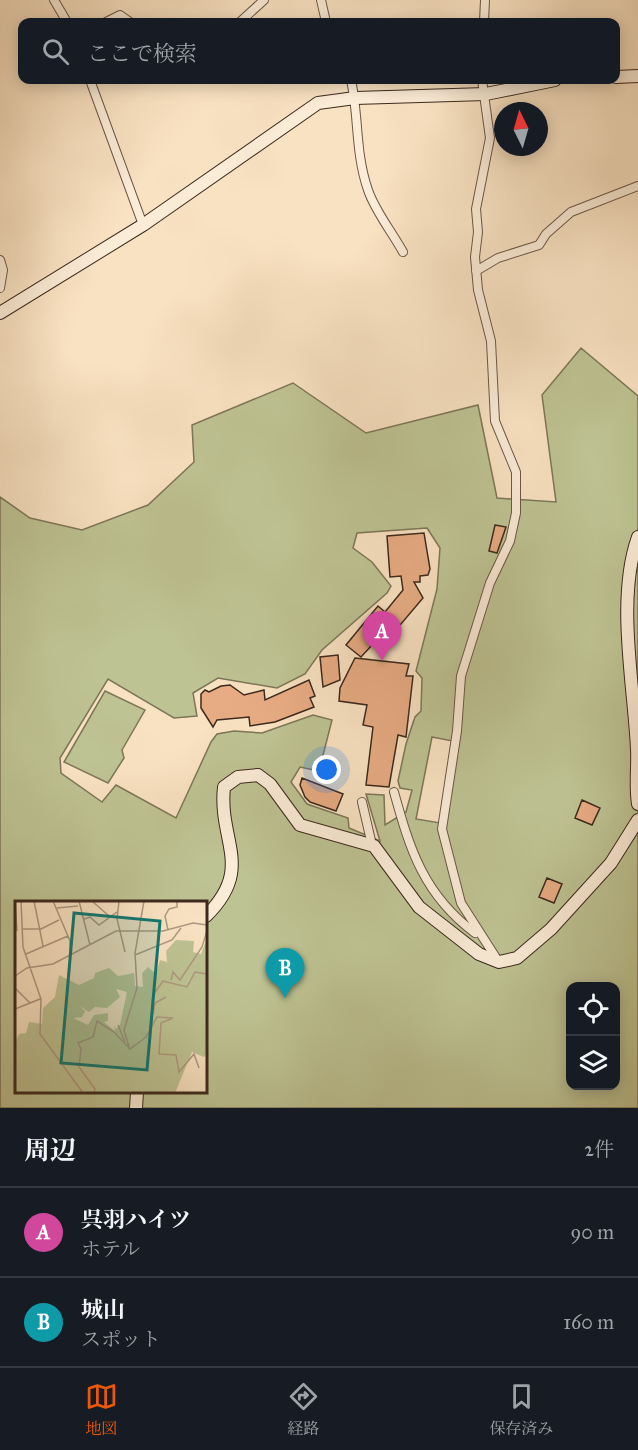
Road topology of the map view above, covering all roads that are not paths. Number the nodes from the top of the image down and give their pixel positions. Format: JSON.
{"nodes":[{"id":1,"x":54,"y":0,"type":"edge"},
{"id":2,"x":263,"y":0,"type":"edge"},
{"id":3,"x":321,"y":0,"type":"edge"},
{"id":4,"x":485,"y":0,"type":"edge"},
{"id":5,"x":65,"y":18,"type":"edge"},
{"id":6,"x":244,"y":18,"type":"edge"},
{"id":7,"x":325,"y":18,"type":"edge"},
{"id":8,"x":484,"y":18,"type":"edge"},
{"id":9,"x":638,"y":76,"type":"edge"},
{"id":10,"x":620,"y":77,"type":"edge"},
{"id":11,"x":91,"y":84,"type":"edge"},
{"id":12,"x":352,"y":84,"type":"edge"},
{"id":13,"x":483,"y":84,"type":"edge"},
{"id":14,"x":535,"y":84,"type":"edge"},
{"id":15,"x":486,"y":94,"type":"junction"},
{"id":16,"x":355,"y":98,"type":"junction"},
{"id":17,"x":638,"y":186,"type":"edge"},
{"id":18,"x":143,"y":225,"type":"junction"},
{"id":19,"x":403,"y":252,"type":"dead end"},
{"id":20,"x":0,"y":260,"type":"edge"},
{"id":21,"x":476,"y":271,"type":"junction"},
{"id":22,"x":0,"y":288,"type":"edge"},
{"id":23,"x":0,"y":313,"type":"edge"},
{"id":24,"x":638,"y":537,"type":"edge"},
{"id":25,"x":636,"y":697,"type":"edge"},
{"id":26,"x":394,"y":792,"type":"dead end"},
{"id":27,"x":362,"y":802,"type":"dead end"},
{"id":28,"x":638,"y":804,"type":"edge"},
{"id":29,"x":638,"y":820,"type":"edge"},
{"id":30,"x":372,"y":845,"type":"junction"},
{"id":31,"x":207,"y":915,"type":"edge"},
{"id":32,"x":483,"y":939,"type":"junction"},
{"id":33,"x":499,"y":962,"type":"junction"},
{"id":34,"x":137,"y":1093,"type":"edge"},
{"id":35,"x":136,"y":1108,"type":"edge"}],
"edges":[{"from":1,"to":5,"type":"street"},
{"from":2,"to":6,"type":"street"},
{"from":3,"to":7,"type":"street"},
{"from":4,"to":8,"type":"street"},
{"from":9,"to":10,"type":"street"},
{"from":11,"to":18,"type":"street"},
{"from":12,"to":16,"type":"street"},
{"from":13,"to":15,"type":"street"},
{"from":14,"to":15,"type":"street"},
{"from":15,"to":16,"type":"street"},
{"from":15,"to":21,"type":"street"},
{"from":16,"to":18,"type":"street"},
{"from":16,"to":19,"type":"street"},
{"from":17,"to":21,"type":"street"},
{"from":18,"to":23,"type":"street"},
{"from":20,"to":22,"type":"street"},
{"from":21,"to":32,"type":"street"},
{"from":24,"to":25,"type":"street"},
{"from":25,"to":28,"type":"street"},
{"from":26,"to":32,"type":"street"},
{"from":27,"to":30,"type":"street"},
{"from":29,"to":33,"type":"street"},
{"from":30,"to":31,"type":"street"},
{"from":30,"to":33,"type":"street"},
{"from":32,"to":33,"type":"street"},
{"from":34,"to":35,"type":"street"}]}
